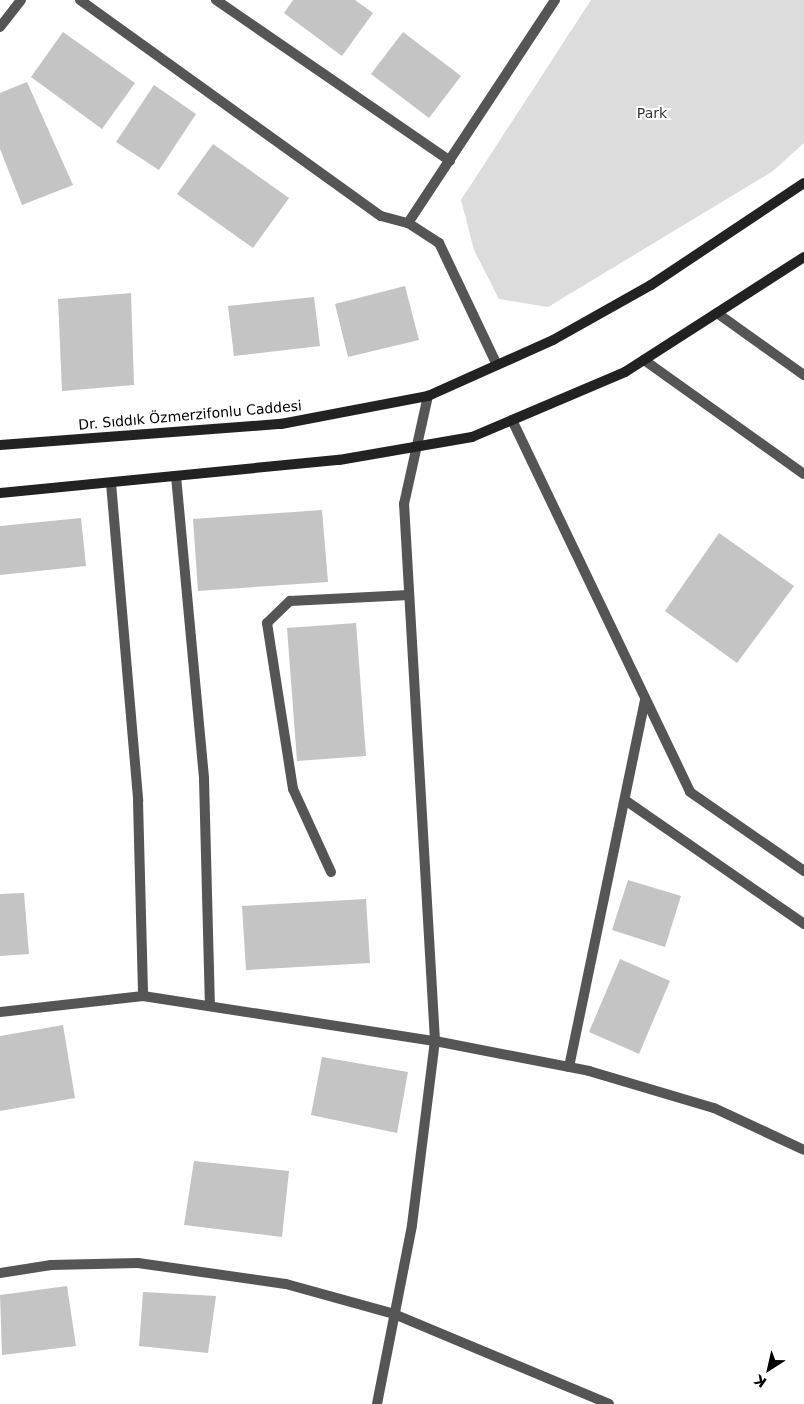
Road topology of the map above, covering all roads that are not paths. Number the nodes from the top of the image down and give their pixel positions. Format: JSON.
{"nodes":[{"id":1,"x":21,"y":0,"type":"edge"},
{"id":2,"x":80,"y":0,"type":"edge"},
{"id":3,"x":216,"y":0,"type":"edge"},
{"id":4,"x":555,"y":0,"type":"edge"},
{"id":5,"x":0,"y":27,"type":"edge"},
{"id":6,"x":450,"y":161,"type":"junction"},
{"id":7,"x":804,"y":183,"type":"edge"},
{"id":8,"x":408,"y":223,"type":"junction"},
{"id":9,"x":804,"y":257,"type":"edge"},
{"id":10,"x":717,"y":313,"type":"junction"},
{"id":11,"x":644,"y":360,"type":"junction"},
{"id":12,"x":497,"y":365,"type":"junction"},
{"id":13,"x":804,"y":376,"type":"edge"},
{"id":14,"x":428,"y":396,"type":"junction"},
{"id":15,"x":512,"y":420,"type":"junction"},
{"id":16,"x":0,"y":445,"type":"edge"},
{"id":17,"x":415,"y":447,"type":"junction"},
{"id":18,"x":804,"y":474,"type":"edge"},
{"id":19,"x":176,"y":476,"type":"junction"},
{"id":20,"x":111,"y":483,"type":"junction"},
{"id":21,"x":0,"y":493,"type":"edge"},
{"id":22,"x":409,"y":595,"type":"junction"},
{"id":23,"x":645,"y":699,"type":"junction"},
{"id":24,"x":624,"y":800,"type":"junction"},
{"id":25,"x":804,"y":871,"type":"edge"},
{"id":26,"x":331,"y":872,"type":"dead end"},
{"id":27,"x":804,"y":924,"type":"edge"},
{"id":28,"x":142,"y":996,"type":"junction"},
{"id":29,"x":210,"y":1006,"type":"junction"},
{"id":30,"x":0,"y":1012,"type":"edge"},
{"id":31,"x":435,"y":1040,"type":"junction"},
{"id":32,"x":570,"y":1068,"type":"junction"},
{"id":33,"x":804,"y":1150,"type":"edge"},
{"id":34,"x":0,"y":1273,"type":"edge"},
{"id":35,"x":394,"y":1314,"type":"junction"},
{"id":36,"x":376,"y":1404,"type":"edge"},
{"id":37,"x":609,"y":1404,"type":"edge"}],
"edges":[{"from":1,"to":5,"type":"street"},
{"from":2,"to":8,"type":"street"},
{"from":3,"to":6,"type":"street"},
{"from":4,"to":6,"type":"street"},
{"from":6,"to":8,"type":"street"},
{"from":7,"to":12,"type":"main road","name":"Dr. Sıddık Özmerzifonlu Caddesi"},
{"from":8,"to":12,"type":"street"},
{"from":9,"to":10,"type":"main road"},
{"from":10,"to":11,"type":"main road"},
{"from":10,"to":13,"type":"street"},
{"from":11,"to":15,"type":"main road"},
{"from":11,"to":18,"type":"street"},
{"from":12,"to":14,"type":"main road","name":"Dr. Sıddık Özmerzifonlu Caddesi"},
{"from":14,"to":16,"type":"main road","name":"Dr. Sıddık Özmerzifonlu Caddesi"},
{"from":14,"to":17,"type":"street"},
{"from":15,"to":17,"type":"main road"},
{"from":15,"to":23,"type":"street"},
{"from":17,"to":19,"type":"main road"},
{"from":17,"to":22,"type":"street"},
{"from":19,"to":20,"type":"main road"},
{"from":19,"to":29,"type":"street"},
{"from":20,"to":21,"type":"main road"},
{"from":20,"to":28,"type":"street"},
{"from":22,"to":26,"type":"street"},
{"from":22,"to":31,"type":"street"},
{"from":23,"to":24,"type":"street"},
{"from":23,"to":25,"type":"street"},
{"from":24,"to":27,"type":"street"},
{"from":24,"to":32,"type":"street"},
{"from":28,"to":29,"type":"street"},
{"from":28,"to":30,"type":"street"},
{"from":29,"to":31,"type":"street"},
{"from":31,"to":32,"type":"street"},
{"from":31,"to":35,"type":"street"},
{"from":32,"to":33,"type":"street"},
{"from":34,"to":35,"type":"street"},
{"from":35,"to":36,"type":"street"},
{"from":35,"to":37,"type":"street"}]}
